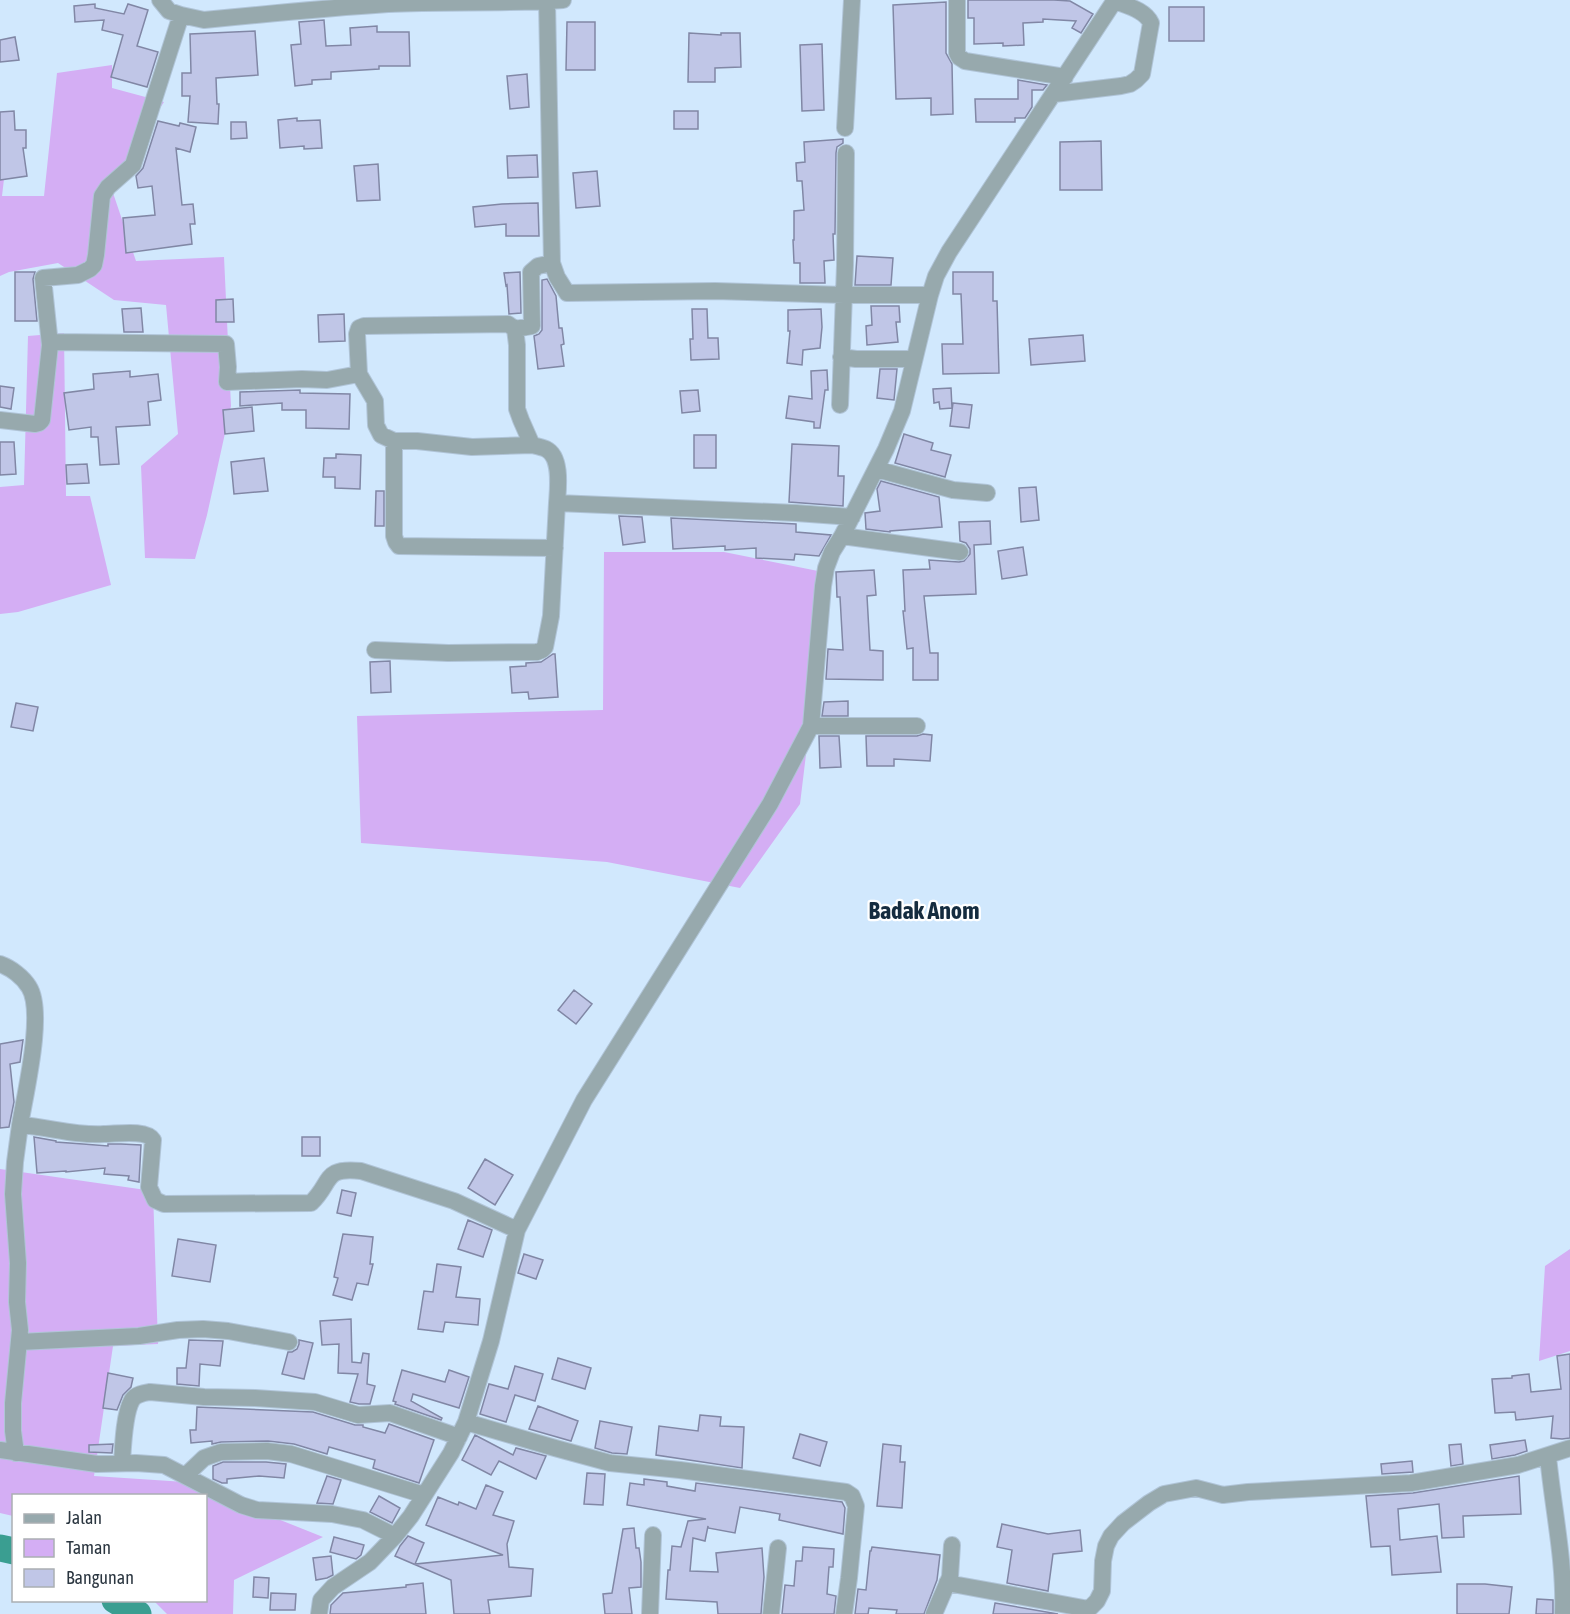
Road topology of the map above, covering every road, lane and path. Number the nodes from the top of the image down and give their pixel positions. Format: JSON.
{"nodes":[{"id":1,"x":160,"y":0,"type":"edge"},
{"id":2,"x":556,"y":0,"type":"edge"},
{"id":3,"x":852,"y":0,"type":"edge"},
{"id":4,"x":957,"y":0,"type":"edge"},
{"id":5,"x":1115,"y":0,"type":"edge"},
{"id":6,"x":181,"y":15,"type":"junction"},
{"id":7,"x":1065,"y":77,"type":"junction"},
{"id":8,"x":1054,"y":94,"type":"junction"},
{"id":9,"x":846,"y":128,"type":"dead end"},
{"id":10,"x":846,"y":153,"type":"dead end"},
{"id":11,"x":552,"y":263,"type":"junction"},
{"id":12,"x":844,"y":295,"type":"junction"},
{"id":13,"x":930,"y":295,"type":"junction"},
{"id":14,"x":515,"y":329,"type":"junction"},
{"id":15,"x":50,"y":345,"type":"junction"},
{"id":16,"x":841,"y":357,"type":"junction"},
{"id":17,"x":914,"y":359,"type":"junction"},
{"id":18,"x":359,"y":374,"type":"junction"},
{"id":19,"x":840,"y":405,"type":"dead end"},
{"id":20,"x":0,"y":420,"type":"edge"},
{"id":21,"x":394,"y":441,"type":"junction"},
{"id":22,"x":532,"y":445,"type":"junction"},
{"id":23,"x":876,"y":469,"type":"junction"},
{"id":24,"x":987,"y":493,"type":"dead end"},
{"id":25,"x":557,"y":503,"type":"junction"},
{"id":26,"x":852,"y":517,"type":"junction"},
{"id":27,"x":842,"y":536,"type":"junction"},
{"id":28,"x":555,"y":548,"type":"junction"},
{"id":29,"x":960,"y":552,"type":"dead end"},
{"id":30,"x":375,"y":650,"type":"dead end"},
{"id":31,"x":811,"y":726,"type":"junction"},
{"id":32,"x":917,"y":726,"type":"dead end"},
{"id":33,"x":0,"y":964,"type":"edge"},
{"id":34,"x":21,"y":1125,"type":"junction"},
{"id":35,"x":517,"y":1230,"type":"junction"},
{"id":36,"x":20,"y":1342,"type":"junction"},
{"id":37,"x":289,"y":1342,"type":"dead end"},
{"id":38,"x":462,"y":1429,"type":"junction"},
{"id":39,"x":1570,"y":1448,"type":"edge"},
{"id":40,"x":8,"y":1452,"type":"edge"},
{"id":41,"x":1548,"y":1456,"type":"junction"},
{"id":42,"x":122,"y":1463,"type":"junction"},
{"id":43,"x":185,"y":1476,"type":"junction"},
{"id":44,"x":424,"y":1495,"type":"junction"},
{"id":45,"x":653,"y":1535,"type":"dead end"},
{"id":46,"x":395,"y":1536,"type":"junction"},
{"id":47,"x":952,"y":1545,"type":"dead end"},
{"id":48,"x":778,"y":1548,"type":"dead end"},
{"id":49,"x":947,"y":1583,"type":"junction"},
{"id":50,"x":1565,"y":1611,"type":"edge"},
{"id":51,"x":318,"y":1614,"type":"edge"},
{"id":52,"x":650,"y":1614,"type":"edge"},
{"id":53,"x":771,"y":1614,"type":"edge"},
{"id":54,"x":844,"y":1614,"type":"edge"},
{"id":55,"x":934,"y":1614,"type":"edge"}],
"edges":[{"from":1,"to":6,"type":"street"},
{"from":2,"to":6,"type":"street"},
{"from":2,"to":11,"type":"street"},
{"from":3,"to":9,"type":"street"},
{"from":4,"to":7,"type":"street"},
{"from":5,"to":7,"type":"street"},
{"from":5,"to":8,"type":"street"},
{"from":6,"to":15,"type":"street"},
{"from":7,"to":8,"type":"street"},
{"from":8,"to":13,"type":"street"},
{"from":10,"to":12,"type":"street"},
{"from":11,"to":12,"type":"street"},
{"from":11,"to":14,"type":"street"},
{"from":12,"to":13,"type":"street"},
{"from":12,"to":16,"type":"street"},
{"from":13,"to":17,"type":"street"},
{"from":14,"to":18,"type":"street"},
{"from":14,"to":22,"type":"street"},
{"from":15,"to":18,"type":"street"},
{"from":15,"to":20,"type":"street"},
{"from":16,"to":17,"type":"street"},
{"from":16,"to":19,"type":"street"},
{"from":17,"to":23,"type":"street"},
{"from":18,"to":21,"type":"street"},
{"from":21,"to":22,"type":"street"},
{"from":21,"to":28,"type":"street"},
{"from":22,"to":25,"type":"street"},
{"from":23,"to":24,"type":"street"},
{"from":23,"to":26,"type":"street"},
{"from":25,"to":26,"type":"street"},
{"from":25,"to":28,"type":"street"},
{"from":26,"to":27,"type":"street"},
{"from":27,"to":29,"type":"street"},
{"from":27,"to":31,"type":"street"},
{"from":28,"to":30,"type":"street"},
{"from":31,"to":32,"type":"street"},
{"from":31,"to":35,"type":"street"},
{"from":33,"to":34,"type":"street"},
{"from":34,"to":35,"type":"street"},
{"from":34,"to":36,"type":"street"},
{"from":35,"to":38,"type":"street"},
{"from":36,"to":37,"type":"street"},
{"from":36,"to":40,"type":"street"},
{"from":38,"to":42,"type":"street"},
{"from":38,"to":44,"type":"street"},
{"from":38,"to":54,"type":"street"},
{"from":39,"to":41,"type":"street"},
{"from":40,"to":42,"type":"street"},
{"from":41,"to":49,"type":"street"},
{"from":41,"to":50,"type":"street"},
{"from":42,"to":43,"type":"street"},
{"from":43,"to":44,"type":"street"},
{"from":43,"to":46,"type":"street"},
{"from":44,"to":46,"type":"street"},
{"from":45,"to":52,"type":"street"},
{"from":46,"to":51,"type":"street"},
{"from":47,"to":49,"type":"street"},
{"from":48,"to":53,"type":"street"},
{"from":49,"to":55,"type":"street"}]}
